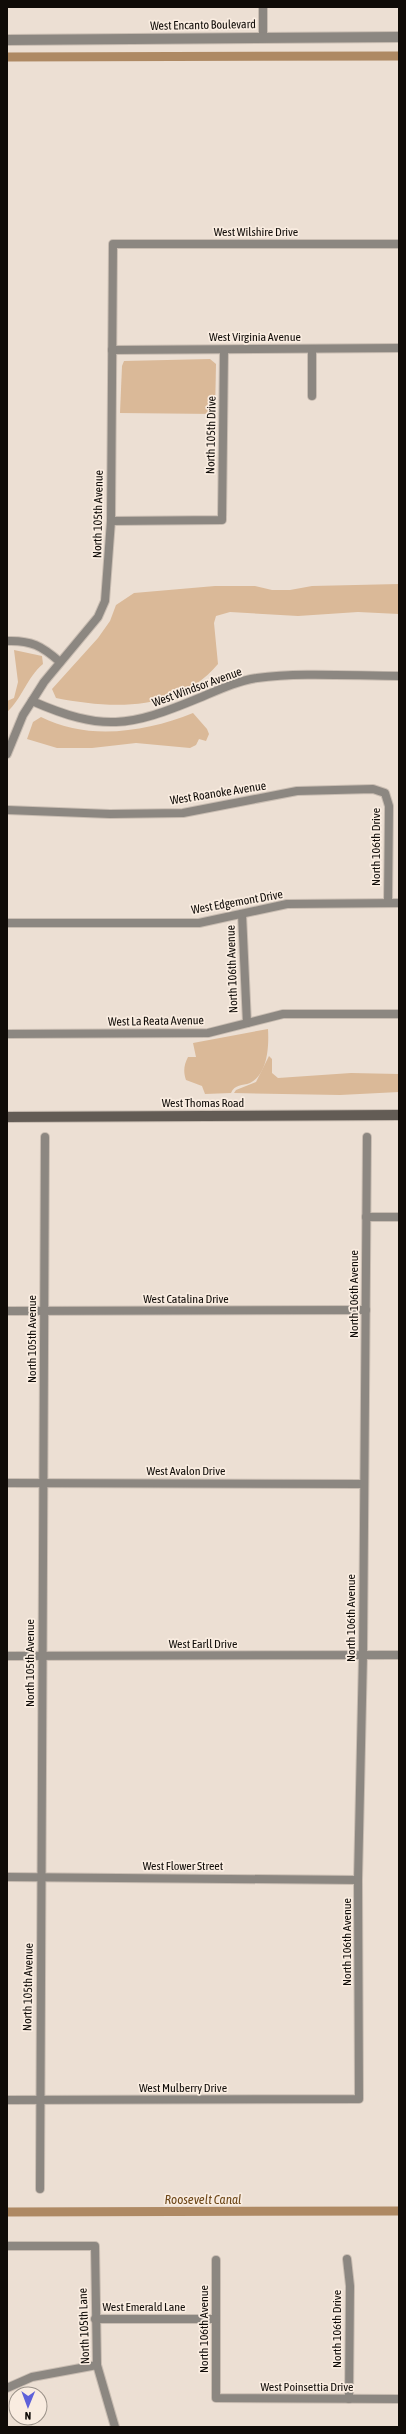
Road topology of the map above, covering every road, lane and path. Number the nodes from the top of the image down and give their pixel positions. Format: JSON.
{"nodes":[{"id":1,"x":263,"y":7,"type":"edge"},
{"id":2,"x":263,"y":37,"type":"junction"},
{"id":3,"x":399,"y":37,"type":"edge"},
{"id":4,"x":7,"y":40,"type":"edge"},
{"id":5,"x":113,"y":244,"type":"joint"},
{"id":6,"x":399,"y":244,"type":"edge"},
{"id":7,"x":399,"y":348,"type":"edge"},
{"id":8,"x":312,"y":349,"type":"junction"},
{"id":9,"x":112,"y":350,"type":"junction"},
{"id":10,"x":224,"y":350,"type":"junction"},
{"id":11,"x":312,"y":396,"type":"dead end"},
{"id":12,"x":111,"y":521,"type":"junction"},
{"id":13,"x":7,"y":641,"type":"edge"},
{"id":14,"x":60,"y":662,"type":"junction"},
{"id":15,"x":399,"y":676,"type":"edge"},
{"id":16,"x":32,"y":700,"type":"junction"},
{"id":17,"x":7,"y":754,"type":"edge"},
{"id":18,"x":384,"y":793,"type":"joint"},
{"id":19,"x":7,"y":810,"type":"edge"},
{"id":20,"x":388,"y":903,"type":"junction"},
{"id":21,"x":399,"y":903,"type":"edge"},
{"id":22,"x":242,"y":914,"type":"junction"},
{"id":23,"x":7,"y":923,"type":"edge"},
{"id":24,"x":399,"y":1014,"type":"edge"},
{"id":25,"x":247,"y":1023,"type":"junction"},
{"id":26,"x":7,"y":1034,"type":"edge"},
{"id":27,"x":399,"y":1115,"type":"edge"},
{"id":28,"x":7,"y":1117,"type":"edge"},
{"id":29,"x":45,"y":1137,"type":"dead end"},
{"id":30,"x":367,"y":1137,"type":"dead end"},
{"id":31,"x":366,"y":1217,"type":"junction"},
{"id":32,"x":399,"y":1218,"type":"edge"},
{"id":33,"x":366,"y":1310,"type":"junction"},
{"id":34,"x":7,"y":1311,"type":"edge"},
{"id":35,"x":44,"y":1311,"type":"junction"},
{"id":36,"x":7,"y":1483,"type":"edge"},
{"id":37,"x":44,"y":1483,"type":"junction"},
{"id":38,"x":364,"y":1484,"type":"junction"},
{"id":39,"x":363,"y":1655,"type":"junction"},
{"id":40,"x":7,"y":1656,"type":"edge"},
{"id":41,"x":41,"y":1656,"type":"junction"},
{"id":42,"x":399,"y":1656,"type":"edge"},
{"id":43,"x":7,"y":1877,"type":"edge"},
{"id":44,"x":41,"y":1877,"type":"junction"},
{"id":45,"x":358,"y":1880,"type":"junction"},
{"id":46,"x":359,"y":2099,"type":"joint"},
{"id":47,"x":7,"y":2100,"type":"edge"},
{"id":48,"x":39,"y":2100,"type":"junction"},
{"id":49,"x":40,"y":2189,"type":"dead end"},
{"id":50,"x":7,"y":2246,"type":"edge"},
{"id":51,"x":347,"y":2259,"type":"dead end"},
{"id":52,"x":216,"y":2260,"type":"dead end"},
{"id":53,"x":95,"y":2319,"type":"junction"},
{"id":54,"x":216,"y":2319,"type":"junction"},
{"id":55,"x":97,"y":2365,"type":"junction"},
{"id":56,"x":7,"y":2388,"type":"edge"},
{"id":57,"x":216,"y":2398,"type":"joint"},
{"id":58,"x":349,"y":2399,"type":"junction"},
{"id":59,"x":399,"y":2399,"type":"edge"},
{"id":60,"x":115,"y":2427,"type":"edge"}],
"edges":[{"from":1,"to":2,"type":"street"},
{"from":2,"to":3,"type":"street","name":"West Encanto Boulevard"},
{"from":2,"to":4,"type":"street","name":"West Encanto Boulevard"},
{"from":5,"to":6,"type":"street","name":"West Wilshire Drive"},
{"from":5,"to":9,"type":"street","name":"North 105th Avenue"},
{"from":7,"to":8,"type":"street","name":"West Virginia Avenue"},
{"from":8,"to":10,"type":"street","name":"West Virginia Avenue"},
{"from":8,"to":11,"type":"street"},
{"from":9,"to":10,"type":"street","name":"West Virginia Avenue"},
{"from":9,"to":12,"type":"street","name":"North 105th Avenue"},
{"from":10,"to":12,"type":"street","name":"North 105th Drive"},
{"from":12,"to":14,"type":"street","name":"North 105th Avenue"},
{"from":13,"to":14,"type":"street"},
{"from":14,"to":16,"type":"street","name":"North 105th Avenue"},
{"from":15,"to":16,"type":"street","name":"West Windsor Avenue"},
{"from":16,"to":17,"type":"street","name":"North 105th Avenue"},
{"from":18,"to":19,"type":"street","name":"West Roanoke Avenue"},
{"from":18,"to":20,"type":"street","name":"North 106th Drive"},
{"from":20,"to":21,"type":"street","name":"West Edgemont Drive"},
{"from":20,"to":22,"type":"street","name":"West Edgemont Drive"},
{"from":22,"to":23,"type":"street","name":"West Edgemont Drive"},
{"from":22,"to":25,"type":"street","name":"North 106th Avenue"},
{"from":24,"to":25,"type":"street","name":"West La Reata Avenue"},
{"from":25,"to":26,"type":"street","name":"West La Reata Avenue"},
{"from":27,"to":28,"type":"main road","name":"West Thomas Road"},
{"from":29,"to":35,"type":"street","name":"North 105th Avenue"},
{"from":30,"to":31,"type":"street","name":"North 106th Avenue"},
{"from":31,"to":32,"type":"street"},
{"from":31,"to":33,"type":"street","name":"North 106th Avenue"},
{"from":33,"to":35,"type":"street","name":"West Catalina Drive"},
{"from":33,"to":38,"type":"street","name":"North 106th Avenue"},
{"from":34,"to":35,"type":"street","name":"West Catalina Drive"},
{"from":35,"to":37,"type":"street","name":"North 105th Avenue"},
{"from":36,"to":37,"type":"street","name":"West Avalon Drive"},
{"from":37,"to":38,"type":"street","name":"West Avalon Drive"},
{"from":37,"to":41,"type":"street","name":"North 105th Avenue"},
{"from":38,"to":39,"type":"street","name":"North 106th Avenue"},
{"from":39,"to":41,"type":"street","name":"West Earll Drive"},
{"from":39,"to":42,"type":"street","name":"West Earll Drive"},
{"from":39,"to":45,"type":"street","name":"North 106th Avenue"},
{"from":40,"to":41,"type":"street","name":"West Earll Drive"},
{"from":41,"to":44,"type":"street","name":"North 105th Avenue"},
{"from":43,"to":44,"type":"street","name":"West Flower Street"},
{"from":44,"to":45,"type":"street","name":"West Flower Street"},
{"from":44,"to":48,"type":"street","name":"North 105th Avenue"},
{"from":45,"to":46,"type":"street","name":"North 106th Avenue"},
{"from":46,"to":48,"type":"street","name":"West Mulberry Drive"},
{"from":47,"to":48,"type":"street","name":"West Mulberry Drive"},
{"from":48,"to":49,"type":"street","name":"North 105th Avenue"},
{"from":50,"to":53,"type":"street","name":"North 105th Lane"},
{"from":51,"to":58,"type":"street","name":"North 106th Drive"},
{"from":52,"to":54,"type":"street","name":"North 106th Avenue"},
{"from":53,"to":54,"type":"street","name":"West Emerald Lane"},
{"from":53,"to":55,"type":"street","name":"North 105th Lane"},
{"from":54,"to":57,"type":"street","name":"North 106th Avenue"},
{"from":55,"to":56,"type":"street"},
{"from":55,"to":60,"type":"street","name":"North 105th Lane"},
{"from":57,"to":58,"type":"street","name":"West Poinsettia Drive"},
{"from":58,"to":59,"type":"street","name":"West Poinsettia Drive"}]}
